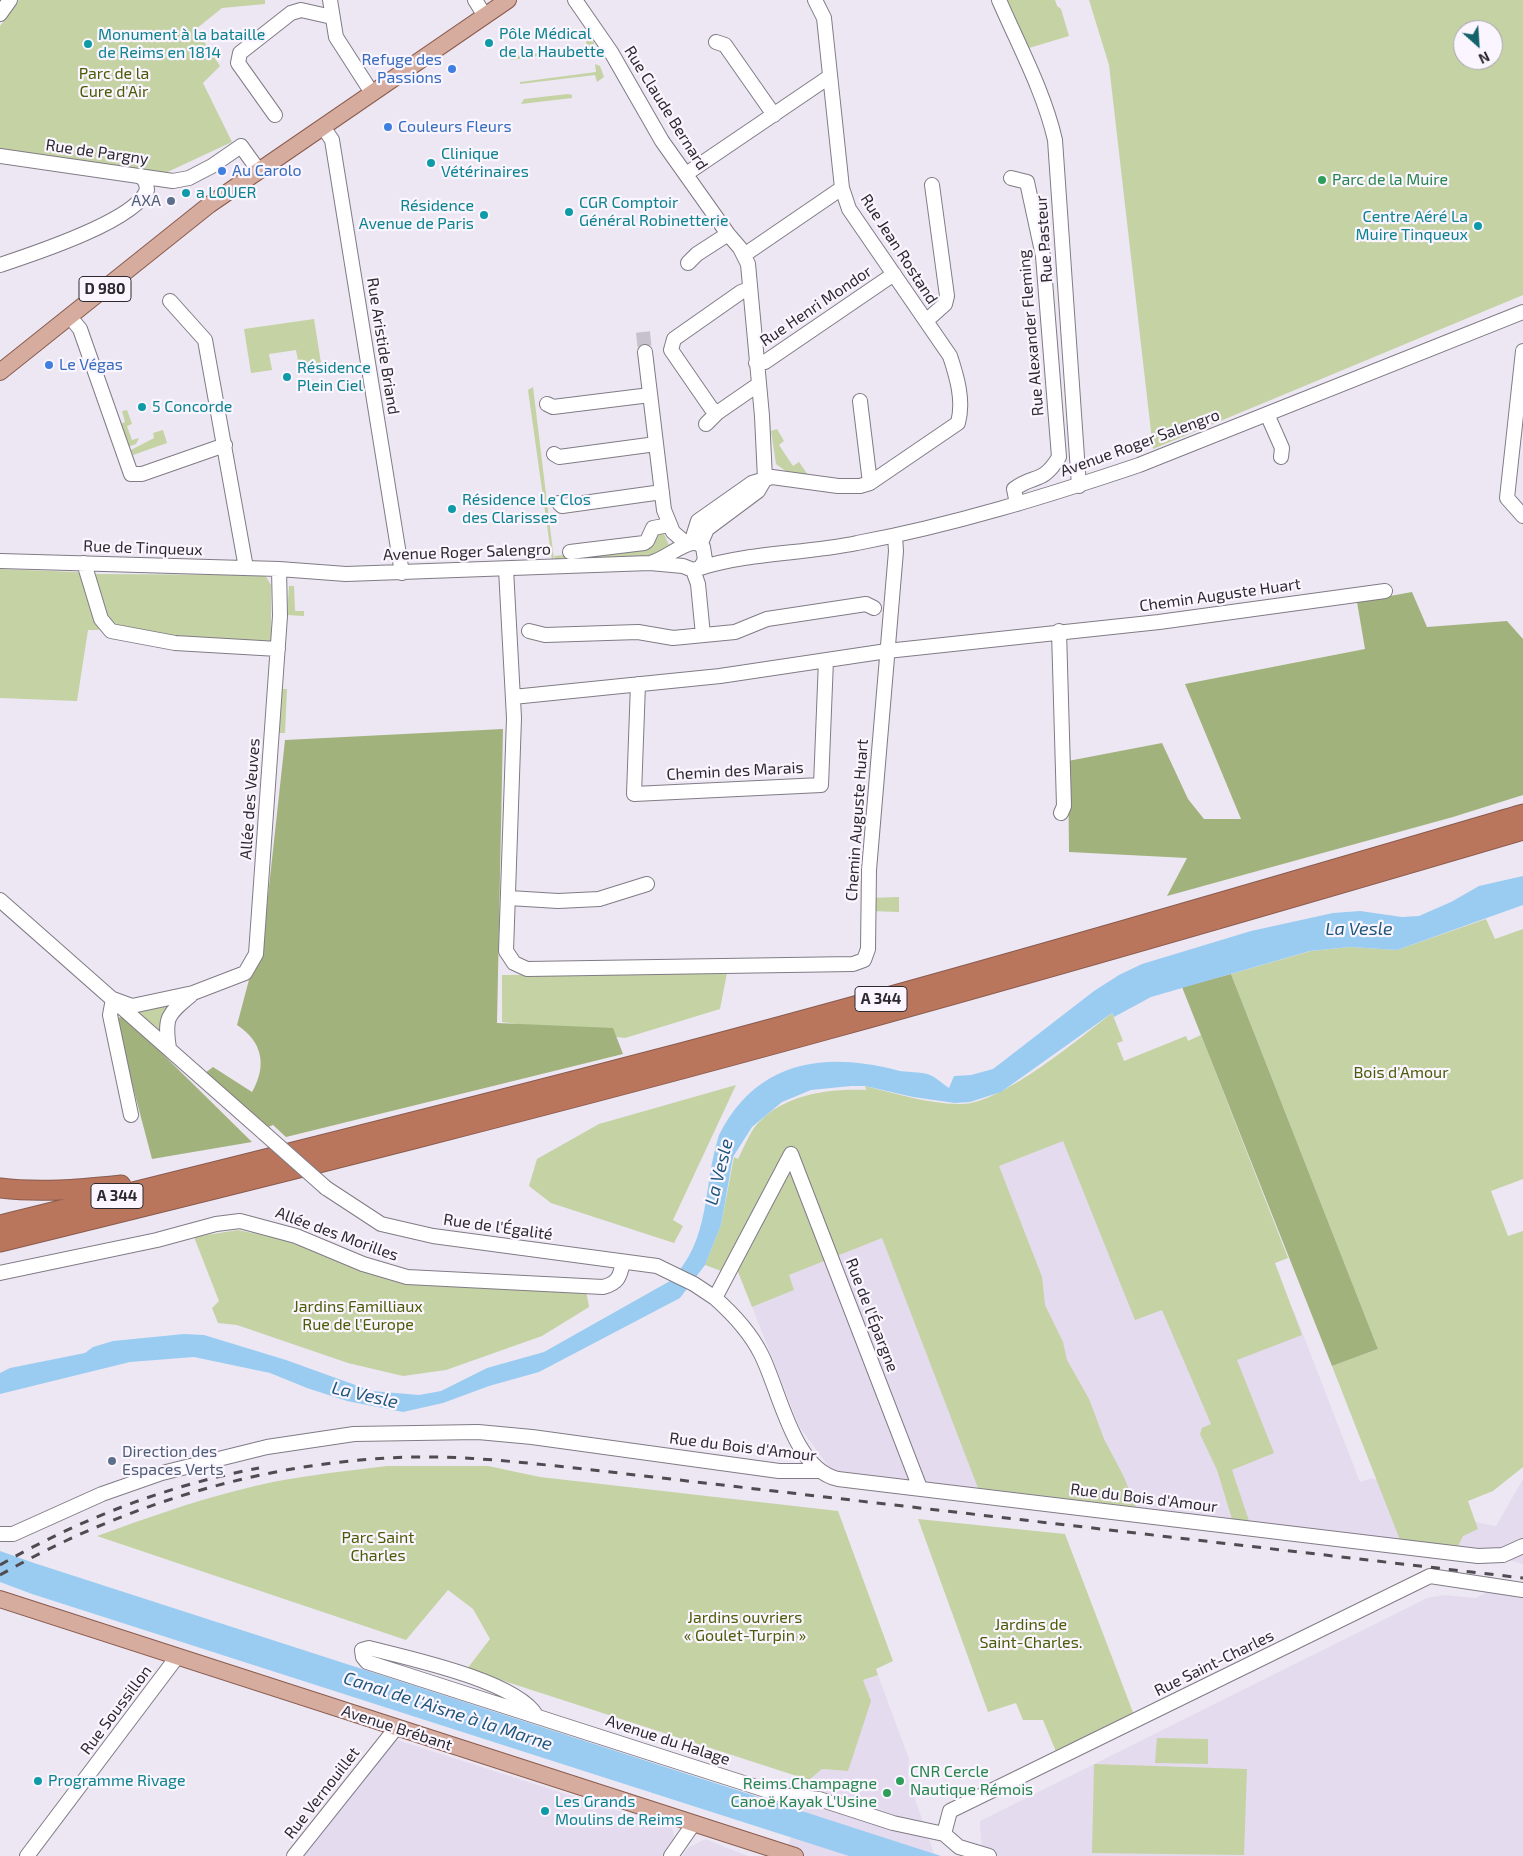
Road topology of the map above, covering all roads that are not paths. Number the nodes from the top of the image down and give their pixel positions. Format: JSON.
{"nodes":[{"id":1,"x":10,"y":0,"type":"edge"},
{"id":2,"x":330,"y":0,"type":"edge"},
{"id":3,"x":475,"y":0,"type":"edge"},
{"id":4,"x":508,"y":0,"type":"edge"},
{"id":5,"x":575,"y":0,"type":"edge"},
{"id":6,"x":815,"y":0,"type":"edge"},
{"id":7,"x":999,"y":0,"type":"edge"},
{"id":8,"x":0,"y":14,"type":"edge"},
{"id":9,"x":485,"y":16,"type":"junction"},
{"id":10,"x":332,"y":17,"type":"junction"},
{"id":11,"x":716,"y":42,"type":"dead end"},
{"id":12,"x":830,"y":77,"type":"junction"},
{"id":13,"x":372,"y":93,"type":"junction"},
{"id":14,"x":275,"y":115,"type":"dead end"},
{"id":15,"x":774,"y":115,"type":"junction"},
{"id":16,"x":323,"y":127,"type":"junction"},
{"id":17,"x":0,"y":156,"type":"edge"},
{"id":18,"x":259,"y":171,"type":"junction"},
{"id":19,"x":686,"y":174,"type":"junction"},
{"id":20,"x":141,"y":176,"type":"junction"},
{"id":21,"x":1011,"y":178,"type":"dead end"},
{"id":22,"x":932,"y":185,"type":"dead end"},
{"id":23,"x":842,"y":188,"type":"junction"},
{"id":24,"x":728,"y":234,"type":"junction"},
{"id":25,"x":744,"y":255,"type":"junction"},
{"id":26,"x":688,"y":263,"type":"dead end"},
{"id":27,"x":0,"y":265,"type":"edge"},
{"id":28,"x":894,"y":274,"type":"junction"},
{"id":29,"x":750,"y":289,"type":"junction"},
{"id":30,"x":170,"y":301,"type":"dead end"},
{"id":31,"x":1523,"y":312,"type":"edge"},
{"id":32,"x":70,"y":317,"type":"junction"},
{"id":33,"x":926,"y":321,"type":"junction"},
{"id":34,"x":1523,"y":351,"type":"edge"},
{"id":35,"x":645,"y":352,"type":"tunnel mouth"},
{"id":36,"x":756,"y":363,"type":"junction"},
{"id":37,"x":0,"y":372,"type":"edge"},
{"id":38,"x":759,"y":384,"type":"junction"},
{"id":39,"x":650,"y":395,"type":"junction"},
{"id":40,"x":860,"y":401,"type":"dead end"},
{"id":41,"x":547,"y":404,"type":"dead end"},
{"id":42,"x":717,"y":413,"type":"junction"},
{"id":43,"x":1267,"y":414,"type":"junction"},
{"id":44,"x":706,"y":424,"type":"dead end"},
{"id":45,"x":656,"y":444,"type":"junction"},
{"id":46,"x":225,"y":445,"type":"junction"},
{"id":47,"x":554,"y":454,"type":"dead end"},
{"id":48,"x":1281,"y":457,"type":"dead end"},
{"id":49,"x":765,"y":480,"type":"junction"},
{"id":50,"x":870,"y":482,"type":"junction"},
{"id":51,"x":1079,"y":486,"type":"junction"},
{"id":52,"x":662,"y":492,"type":"junction"},
{"id":53,"x":559,"y":503,"type":"dead end"},
{"id":54,"x":1017,"y":504,"type":"junction"},
{"id":55,"x":1523,"y":516,"type":"edge"},
{"id":56,"x":669,"y":525,"type":"junction"},
{"id":57,"x":895,"y":536,"type":"junction"},
{"id":58,"x":692,"y":545,"type":"junction"},
{"id":59,"x":570,"y":552,"type":"dead end"},
{"id":60,"x":754,"y":555,"type":"junction"},
{"id":61,"x":0,"y":561,"type":"edge"},
{"id":62,"x":84,"y":563,"type":"junction"},
{"id":63,"x":650,"y":563,"type":"junction"},
{"id":64,"x":246,"y":568,"type":"junction"},
{"id":65,"x":692,"y":568,"type":"junction"},
{"id":66,"x":506,"y":569,"type":"junction"},
{"id":67,"x":283,"y":570,"type":"junction"},
{"id":68,"x":402,"y":573,"type":"junction"},
{"id":69,"x":1385,"y":590,"type":"dead end"},
{"id":70,"x":874,"y":608,"type":"dead end"},
{"id":71,"x":529,"y":631,"type":"dead end"},
{"id":72,"x":1059,"y":631,"type":"junction"},
{"id":73,"x":704,"y":635,"type":"junction"},
{"id":74,"x":278,"y":649,"type":"junction"},
{"id":75,"x":887,"y":651,"type":"junction"},
{"id":76,"x":826,"y":660,"type":"junction"},
{"id":77,"x":638,"y":684,"type":"junction"},
{"id":78,"x":513,"y":697,"type":"junction"},
{"id":79,"x":1061,"y":813,"type":"dead end"},
{"id":80,"x":1523,"y":814,"type":"edge"},
{"id":81,"x":1523,"y":830,"type":"edge"},
{"id":82,"x":647,"y":884,"type":"dead end"},
{"id":83,"x":508,"y":898,"type":"junction"},
{"id":84,"x":0,"y":900,"type":"edge"},
{"id":85,"x":193,"y":993,"type":"junction"},
{"id":86,"x":114,"y":999,"type":"junction"},
{"id":87,"x":169,"y":1048,"type":"junction"},
{"id":88,"x":131,"y":1114,"type":"dead end"},
{"id":89,"x":196,"y":1176,"type":"junction"},
{"id":90,"x":234,"y":1176,"type":"junction"},
{"id":91,"x":0,"y":1188,"type":"edge"},
{"id":92,"x":0,"y":1225,"type":"edge"},
{"id":93,"x":0,"y":1242,"type":"edge"},
{"id":94,"x":623,"y":1262,"type":"junction"},
{"id":95,"x":0,"y":1273,"type":"edge"},
{"id":96,"x":715,"y":1298,"type":"junction"},
{"id":97,"x":819,"y":1471,"type":"junction"},
{"id":98,"x":920,"y":1488,"type":"junction"},
{"id":99,"x":0,"y":1534,"type":"edge"},
{"id":100,"x":1523,"y":1546,"type":"edge"},
{"id":101,"x":1523,"y":1590,"type":"edge"},
{"id":102,"x":0,"y":1599,"type":"edge"},
{"id":103,"x":177,"y":1657,"type":"junction"},
{"id":104,"x":536,"y":1715,"type":"junction"},
{"id":105,"x":396,"y":1728,"type":"junction"},
{"id":106,"x":694,"y":1823,"type":"junction"},
{"id":107,"x":939,"y":1836,"type":"junction"},
{"id":108,"x":27,"y":1856,"type":"edge"},
{"id":109,"x":294,"y":1856,"type":"edge"},
{"id":110,"x":671,"y":1856,"type":"edge"},
{"id":111,"x":795,"y":1856,"type":"edge"},
{"id":112,"x":989,"y":1856,"type":"edge"}],
"edges":[{"from":1,"to":8,"type":"street"},
{"from":2,"to":10,"type":"street"},
{"from":3,"to":9,"type":"street"},
{"from":4,"to":9,"type":"main road","number":"D 980"},
{"from":5,"to":19,"type":"street","name":"Rue Claude Bernard"},
{"from":6,"to":12,"type":"street","name":"Rue Jean Rostand"},
{"from":7,"to":51,"type":"street","name":"Rue Pasteur"},
{"from":9,"to":13,"type":"main road","number":"D 980"},
{"from":10,"to":13,"type":"street"},
{"from":10,"to":14,"type":"street"},
{"from":11,"to":15,"type":"street"},
{"from":12,"to":15,"type":"street"},
{"from":12,"to":23,"type":"street","name":"Rue Jean Rostand"},
{"from":13,"to":16,"type":"main road","number":"D 980"},
{"from":15,"to":19,"type":"street"},
{"from":16,"to":18,"type":"main road","number":"D 980"},
{"from":16,"to":68,"type":"street","name":"Rue Aristide Briand"},
{"from":17,"to":20,"type":"street","name":"Rue de Pargny"},
{"from":18,"to":20,"type":"street","name":"Rue de Pargny"},
{"from":18,"to":32,"type":"main road","number":"D 980"},
{"from":19,"to":24,"type":"street","name":"Rue Claude Bernard"},
{"from":20,"to":27,"type":"street"},
{"from":21,"to":54,"type":"street","name":"Rue Alexander Fleming"},
{"from":22,"to":33,"type":"street","name":"Rue Jean Rostand"},
{"from":23,"to":25,"type":"street"},
{"from":23,"to":28,"type":"street","name":"Rue Jean Rostand"},
{"from":24,"to":25,"type":"street","name":"Rue Claude Bernard"},
{"from":24,"to":26,"type":"street"},
{"from":25,"to":29,"type":"street","name":"Rue Claude Bernard"},
{"from":28,"to":33,"type":"street","name":"Rue Jean Rostand"},
{"from":28,"to":36,"type":"street","name":"Rue Henri Mondor"},
{"from":29,"to":36,"type":"street","name":"Rue Claude Bernard"},
{"from":29,"to":42,"type":"street"},
{"from":30,"to":46,"type":"street"},
{"from":31,"to":43,"type":"street","name":"Avenue Roger Salengro"},
{"from":32,"to":37,"type":"main road","number":"D 980"},
{"from":32,"to":46,"type":"street"},
{"from":33,"to":50,"type":"street","name":"Rue Jean Rostand"},
{"from":34,"to":55,"type":"street"},
{"from":35,"to":39,"type":"street"},
{"from":36,"to":38,"type":"street","name":"Rue Claude Bernard"},
{"from":38,"to":42,"type":"street"},
{"from":38,"to":49,"type":"street","name":"Rue Claude Bernard"},
{"from":39,"to":41,"type":"street"},
{"from":39,"to":45,"type":"street"},
{"from":40,"to":50,"type":"street"},
{"from":42,"to":44,"type":"street"},
{"from":43,"to":48,"type":"street"},
{"from":43,"to":51,"type":"street","name":"Avenue Roger Salengro"},
{"from":45,"to":47,"type":"street"},
{"from":45,"to":52,"type":"street"},
{"from":46,"to":64,"type":"street"},
{"from":49,"to":50,"type":"street","name":"Rue Jean Rostand"},
{"from":49,"to":58,"type":"street"},
{"from":51,"to":54,"type":"street","name":"Avenue Roger Salengro"},
{"from":52,"to":53,"type":"street"},
{"from":52,"to":56,"type":"street"},
{"from":54,"to":57,"type":"street","name":"Avenue Roger Salengro"},
{"from":56,"to":58,"type":"street"},
{"from":56,"to":59,"type":"street"},
{"from":57,"to":60,"type":"street","name":"Avenue Roger Salengro"},
{"from":57,"to":75,"type":"street","name":"Chemin Auguste Huart"},
{"from":58,"to":60,"type":"street","name":"Avenue Roger Salengro"},
{"from":58,"to":63,"type":"street","name":"Avenue Roger Salengro"},
{"from":58,"to":65,"type":"street"},
{"from":58,"to":65,"type":"street"},
{"from":60,"to":65,"type":"street","name":"Avenue Roger Salengro"},
{"from":61,"to":62,"type":"street","name":"Rue de Tinqueux"},
{"from":62,"to":64,"type":"street","name":"Rue de Tinqueux"},
{"from":62,"to":74,"type":"street"},
{"from":63,"to":65,"type":"street","name":"Avenue Roger Salengro"},
{"from":63,"to":66,"type":"street","name":"Avenue Roger Salengro"},
{"from":64,"to":67,"type":"street","name":"Rue de Tinqueux"},
{"from":65,"to":73,"type":"street"},
{"from":66,"to":68,"type":"street","name":"Avenue Roger Salengro"},
{"from":66,"to":78,"type":"street"},
{"from":67,"to":68,"type":"street","name":"Avenue Roger Salengro"},
{"from":67,"to":74,"type":"street","name":"Allée des Veuves"},
{"from":69,"to":72,"type":"street","name":"Chemin Auguste Huart"},
{"from":70,"to":73,"type":"street"},
{"from":71,"to":73,"type":"street"},
{"from":72,"to":75,"type":"street","name":"Chemin Auguste Huart"},
{"from":72,"to":79,"type":"street"},
{"from":74,"to":85,"type":"street","name":"Allée des Veuves"},
{"from":75,"to":76,"type":"street"},
{"from":75,"to":83,"type":"street","name":"Chemin Auguste Huart"},
{"from":76,"to":77,"type":"street"},
{"from":76,"to":77,"type":"street","name":"Chemin des Marais"},
{"from":77,"to":78,"type":"street"},
{"from":78,"to":83,"type":"street"},
{"from":80,"to":90,"type":"highway","number":"A 344"},
{"from":81,"to":90,"type":"highway","number":"A 344"},
{"from":82,"to":83,"type":"street"},
{"from":84,"to":86,"type":"street","name":"Rue de l'Égalité"},
{"from":85,"to":86,"type":"street"},
{"from":85,"to":87,"type":"street"},
{"from":86,"to":87,"type":"street","name":"Rue de l'Égalité"},
{"from":86,"to":88,"type":"street"},
{"from":87,"to":94,"type":"street","name":"Rue de l'Égalité","bridge":true},
{"from":89,"to":90,"type":"highway","number":"A 344"},
{"from":89,"to":91,"type":"highway"},
{"from":89,"to":92,"type":"highway","number":"A 344"},
{"from":90,"to":93,"type":"highway","number":"A 344"},
{"from":94,"to":95,"type":"street","name":"Allée des Morilles"},
{"from":94,"to":96,"type":"street","name":"Rue de l'Égalité"},
{"from":96,"to":97,"type":"street"},
{"from":96,"to":98,"type":"street","name":"Rue de l'Épargne"},
{"from":97,"to":98,"type":"street","name":"Rue du Bois d'Amour"},
{"from":97,"to":99,"type":"street","name":"Rue du Bois d'Amour"},
{"from":98,"to":100,"type":"street","name":"Rue du Bois d'Amour"},
{"from":101,"to":107,"type":"street","name":"Rue Saint-Charles"},
{"from":102,"to":103,"type":"main road","name":"Avenue Brébant"},
{"from":103,"to":105,"type":"main road","name":"Avenue Brébant"},
{"from":103,"to":108,"type":"street","name":"Rue Soussillon"},
{"from":104,"to":104,"type":"street","name":"Avenue du Halage"},
{"from":104,"to":107,"type":"street","name":"Avenue du Halage"},
{"from":105,"to":106,"type":"main road","name":"Avenue Brébant"},
{"from":105,"to":109,"type":"street","name":"Rue Vernouillet"},
{"from":106,"to":110,"type":"street"},
{"from":106,"to":111,"type":"main road","name":"Avenue Brébant"},
{"from":107,"to":112,"type":"street","name":"Avenue du Halage"}]}
